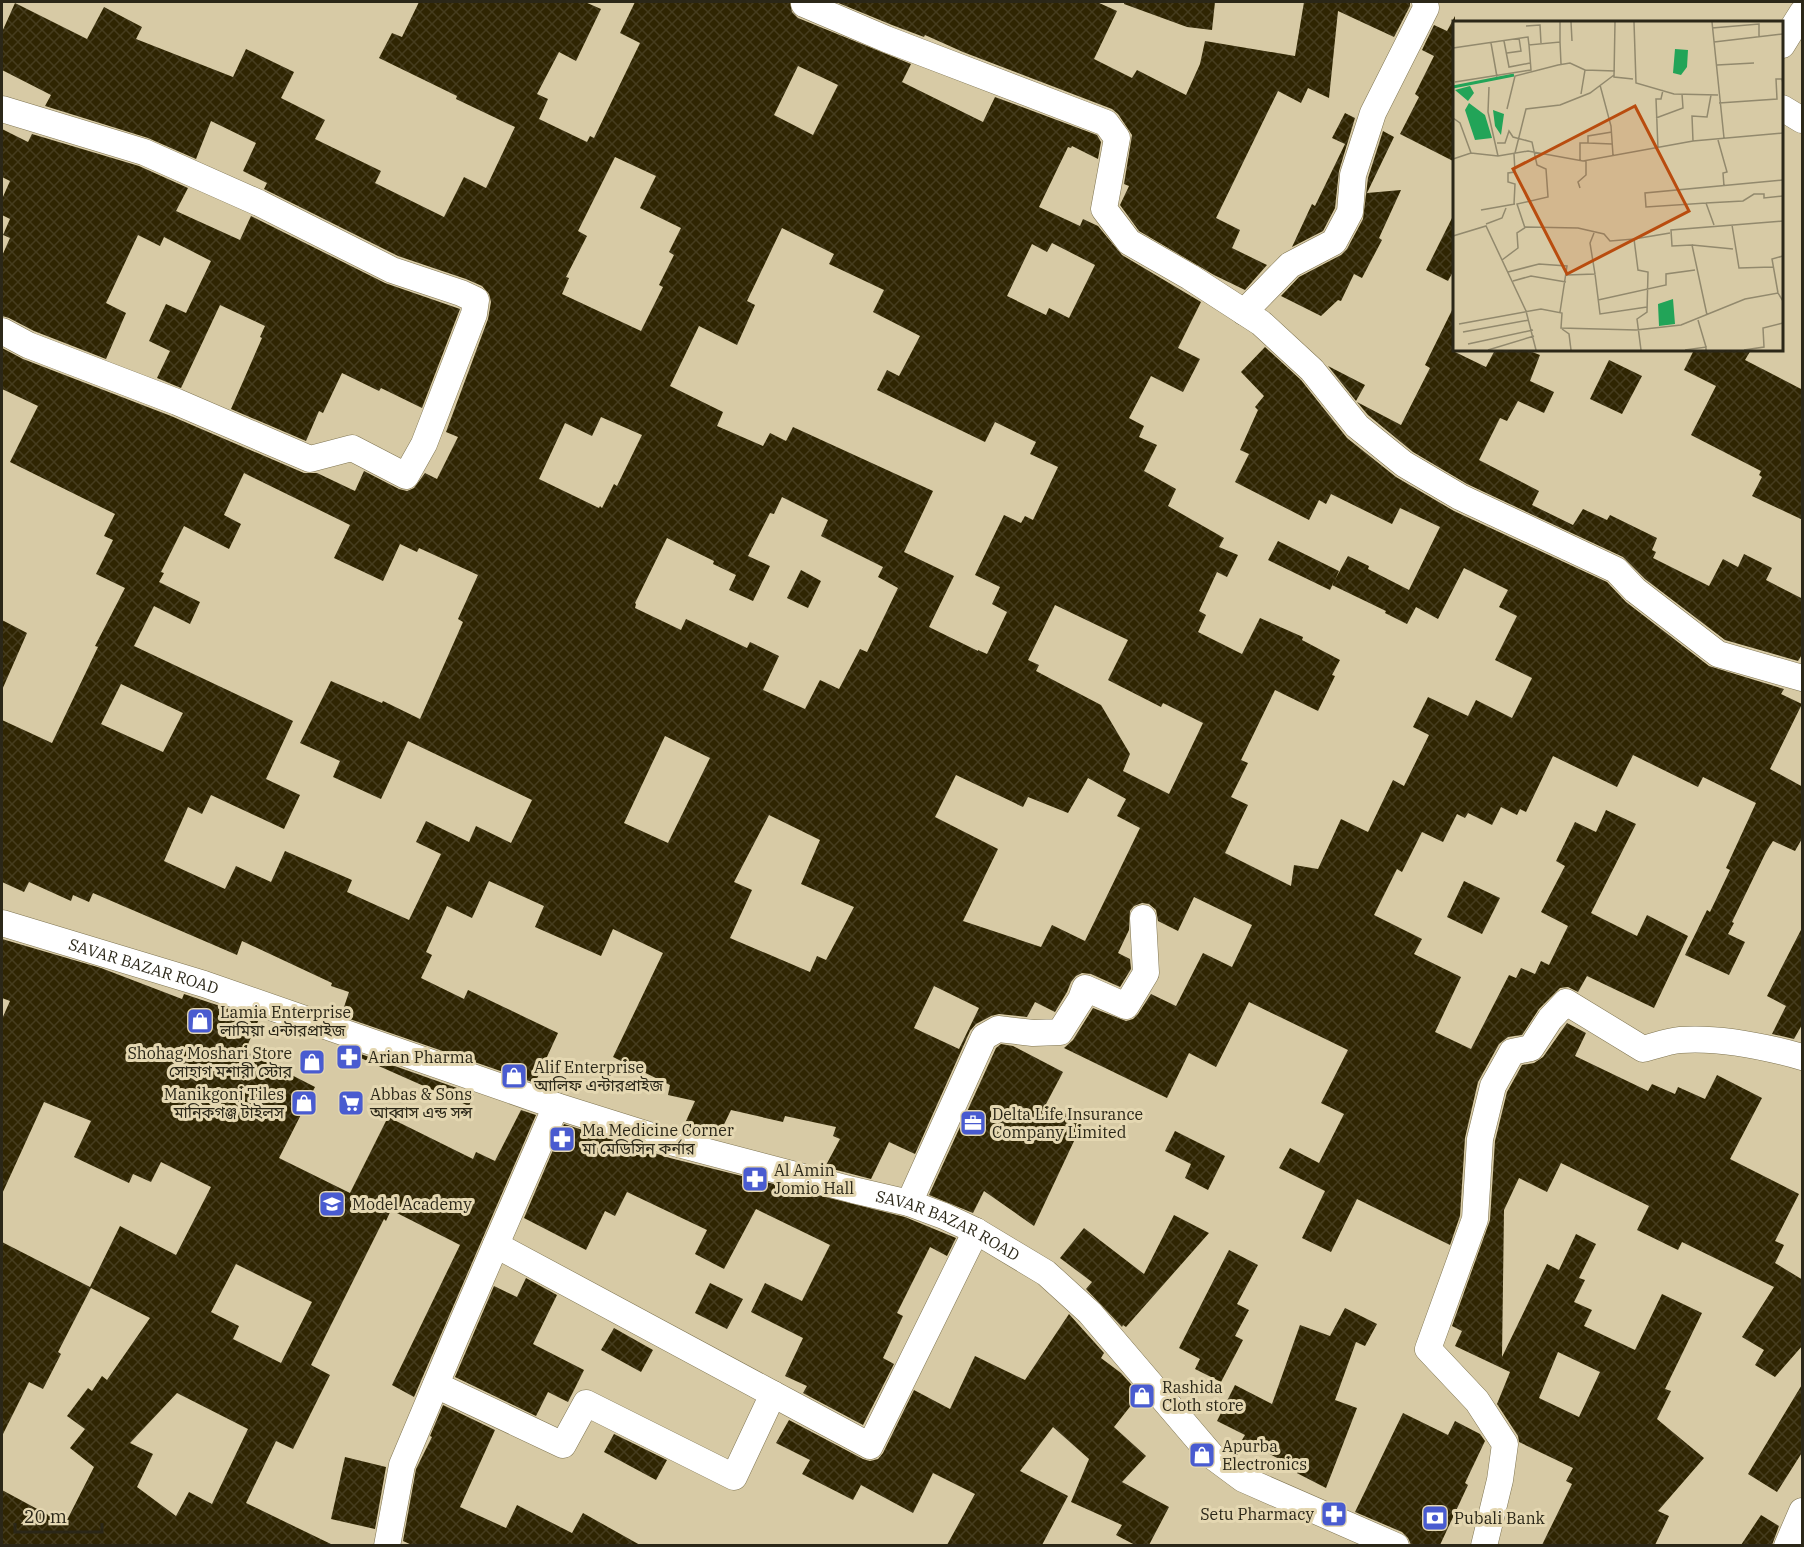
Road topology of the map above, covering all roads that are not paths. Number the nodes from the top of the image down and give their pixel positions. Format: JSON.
{"nodes":[{"id":1,"x":803,"y":2,"type":"edge"},
{"id":2,"x":1425,"y":2,"type":"edge"},
{"id":3,"x":1803,"y":13,"type":"edge"},
{"id":4,"x":1783,"y":43,"type":"edge"},
{"id":5,"x":2,"y":109,"type":"edge"},
{"id":6,"x":1783,"y":109,"type":"edge"},
{"id":7,"x":1803,"y":120,"type":"edge"},
{"id":8,"x":1244,"y":312,"type":"junction"},
{"id":9,"x":2,"y":331,"type":"edge"},
{"id":10,"x":1803,"y":678,"type":"edge"},
{"id":11,"x":1143,"y":918,"type":"dead end"},
{"id":12,"x":2,"y":923,"type":"edge"},
{"id":13,"x":1803,"y":1057,"type":"edge"},
{"id":14,"x":556,"y":1106,"type":"junction"},
{"id":15,"x":909,"y":1203,"type":"junction"},
{"id":16,"x":976,"y":1231,"type":"junction"},
{"id":17,"x":496,"y":1245,"type":"junction"},
{"id":18,"x":436,"y":1385,"type":"junction"},
{"id":19,"x":773,"y":1394,"type":"junction"},
{"id":20,"x":1803,"y":1511,"type":"edge"},
{"id":21,"x":387,"y":1545,"type":"edge"},
{"id":22,"x":1396,"y":1545,"type":"edge"},
{"id":23,"x":1484,"y":1545,"type":"edge"},
{"id":24,"x":1787,"y":1545,"type":"edge"}],
"edges":[{"from":1,"to":8,"type":"street"},
{"from":2,"to":8,"type":"street"},
{"from":3,"to":4,"type":"street"},
{"from":5,"to":9,"type":"street"},
{"from":6,"to":7,"type":"street"},
{"from":8,"to":10,"type":"street"},
{"from":11,"to":15,"type":"street"},
{"from":12,"to":14,"type":"street","name":"SAVAR BAZAR ROAD"},
{"from":13,"to":23,"type":"street"},
{"from":14,"to":15,"type":"street","name":"SAVAR BAZAR ROAD"},
{"from":14,"to":17,"type":"street"},
{"from":15,"to":16,"type":"street","name":"SAVAR BAZAR ROAD"},
{"from":16,"to":19,"type":"street"},
{"from":16,"to":22,"type":"street","name":"SAVAR BAZAR ROAD"},
{"from":17,"to":18,"type":"street"},
{"from":17,"to":19,"type":"street"},
{"from":18,"to":19,"type":"street"},
{"from":18,"to":21,"type":"street"},
{"from":20,"to":24,"type":"street"}]}
